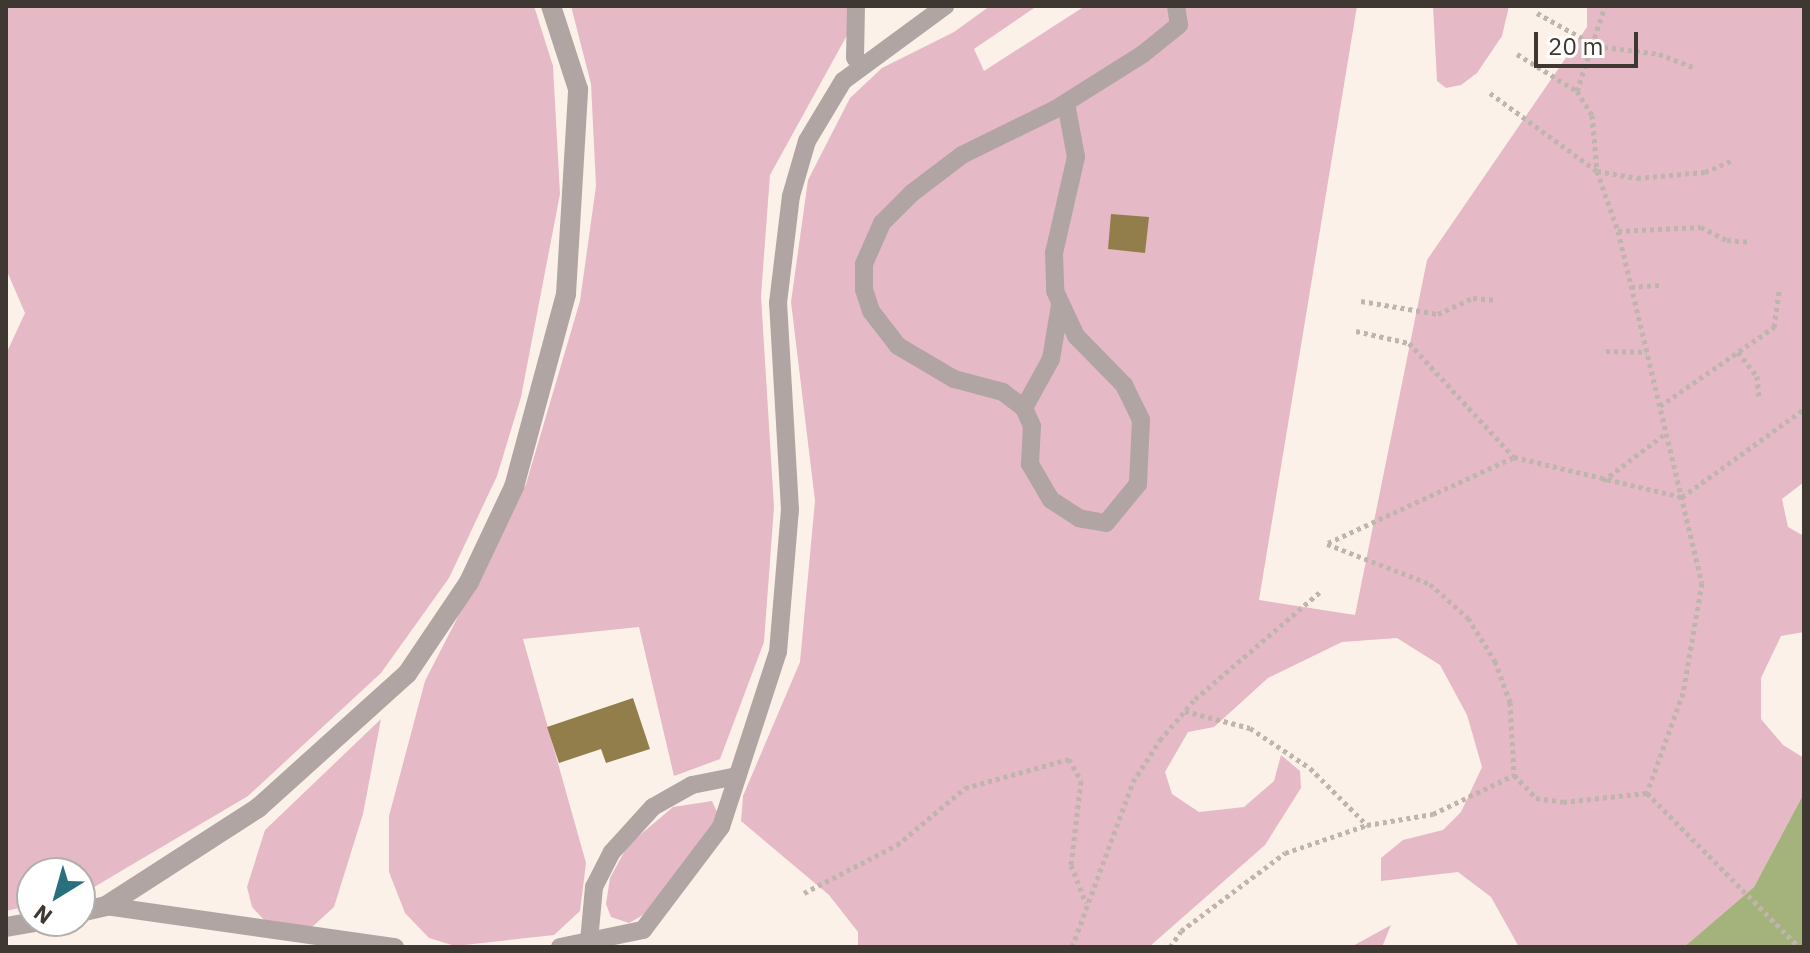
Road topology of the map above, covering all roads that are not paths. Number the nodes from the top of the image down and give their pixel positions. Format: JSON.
{"nodes":[{"id":1,"x":551,"y":6,"type":"edge"},
{"id":2,"x":856,"y":6,"type":"edge"},
{"id":3,"x":945,"y":6,"type":"edge"},
{"id":4,"x":1176,"y":6,"type":"edge"},
{"id":5,"x":855,"y":58,"type":"dead end"},
{"id":6,"x":1066,"y":103,"type":"junction"},
{"id":7,"x":1060,"y":305,"type":"junction"},
{"id":8,"x":1024,"y":408,"type":"junction"},
{"id":9,"x":737,"y":776,"type":"junction"},
{"id":10,"x":106,"y":906,"type":"junction"},
{"id":11,"x":96,"y":908,"type":"edge"},
{"id":12,"x":589,"y":941,"type":"junction"},
{"id":13,"x":395,"y":947,"type":"edge"},
{"id":14,"x":560,"y":947,"type":"edge"}],
"edges":[{"from":1,"to":10,"type":"street"},
{"from":2,"to":5,"type":"lane"},
{"from":3,"to":9,"type":"lane"},
{"from":4,"to":6,"type":"lane"},
{"from":6,"to":7,"type":"lane"},
{"from":6,"to":8,"type":"lane"},
{"from":7,"to":8,"type":"lane"},
{"from":7,"to":8,"type":"lane"},
{"from":9,"to":12,"type":"lane"},
{"from":9,"to":12,"type":"lane"},
{"from":10,"to":11,"type":"street"},
{"from":10,"to":13,"type":"lane"},
{"from":12,"to":14,"type":"lane"}]}
